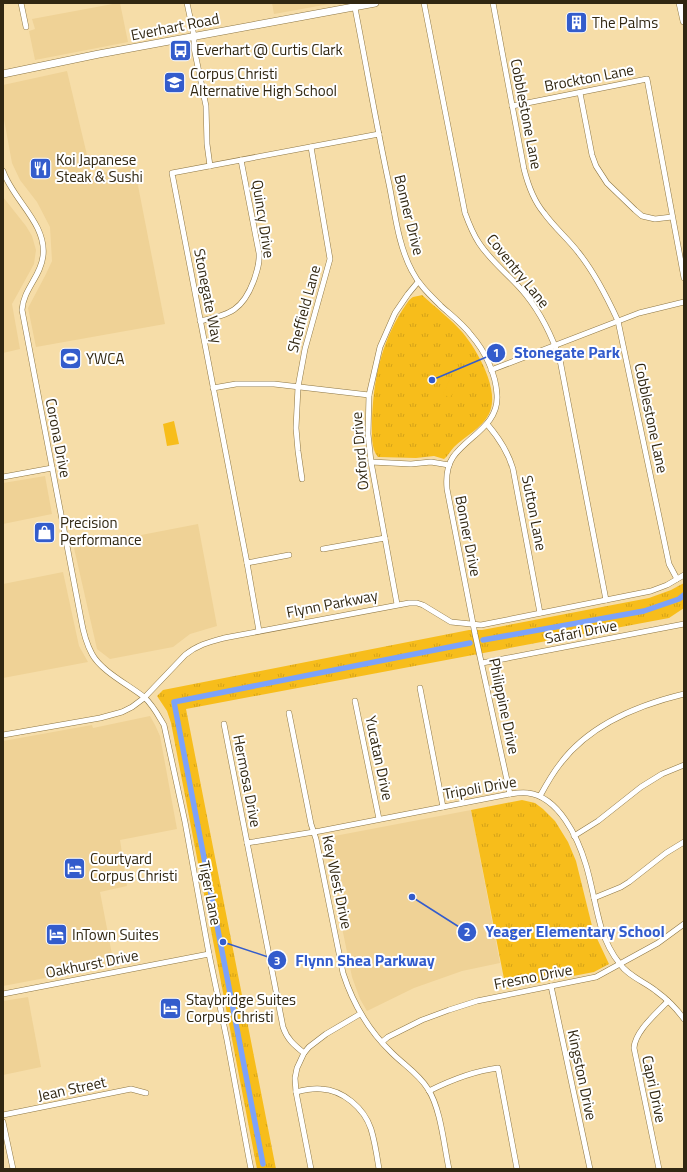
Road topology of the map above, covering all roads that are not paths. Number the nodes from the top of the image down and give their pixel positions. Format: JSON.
{"nodes":[{"id":1,"x":21,"y":3,"type":"edge"},
{"id":2,"x":188,"y":3,"type":"edge"},
{"id":3,"x":375,"y":3,"type":"edge"},
{"id":4,"x":424,"y":3,"type":"edge"},
{"id":5,"x":493,"y":3,"type":"edge"},
{"id":6,"x":680,"y":3,"type":"edge"},
{"id":7,"x":355,"y":5,"type":"edge"},
{"id":8,"x":684,"y":21,"type":"edge"},
{"id":9,"x":26,"y":27,"type":"dead end"},
{"id":10,"x":194,"y":36,"type":"junction"},
{"id":11,"x":3,"y":74,"type":"edge"},
{"id":12,"x":580,"y":93,"type":"junction"},
{"id":13,"x":512,"y":106,"type":"junction"},
{"id":14,"x":378,"y":134,"type":"junction"},
{"id":15,"x":311,"y":147,"type":"junction"},
{"id":16,"x":241,"y":160,"type":"junction"},
{"id":17,"x":210,"y":166,"type":"junction"},
{"id":18,"x":3,"y":171,"type":"edge"},
{"id":19,"x":672,"y":217,"type":"junction"},
{"id":20,"x":684,"y":278,"type":"edge"},
{"id":21,"x":418,"y":282,"type":"junction"},
{"id":22,"x":684,"y":302,"type":"edge"},
{"id":23,"x":200,"y":321,"type":"junction"},
{"id":24,"x":618,"y":321,"type":"junction"},
{"id":25,"x":555,"y":345,"type":"junction"},
{"id":26,"x":491,"y":370,"type":"junction"},
{"id":27,"x":298,"y":386,"type":"junction"},
{"id":28,"x":214,"y":388,"type":"junction"},
{"id":29,"x":369,"y":395,"type":"junction"},
{"id":30,"x":487,"y":424,"type":"junction"},
{"id":31,"x":371,"y":462,"type":"junction"},
{"id":32,"x":449,"y":465,"type":"junction"},
{"id":33,"x":52,"y":468,"type":"junction"},
{"id":34,"x":3,"y":477,"type":"edge"},
{"id":35,"x":302,"y":479,"type":"dead end"},
{"id":36,"x":385,"y":538,"type":"junction"},
{"id":37,"x":323,"y":549,"type":"dead end"},
{"id":38,"x":289,"y":555,"type":"dead end"},
{"id":39,"x":247,"y":563,"type":"junction"},
{"id":40,"x":684,"y":575,"type":"edge"},
{"id":41,"x":677,"y":579,"type":"junction"},
{"id":42,"x":606,"y":600,"type":"junction"},
{"id":43,"x":397,"y":604,"type":"junction"},
{"id":44,"x":540,"y":613,"type":"junction"},
{"id":45,"x":473,"y":624,"type":"junction"},
{"id":46,"x":684,"y":624,"type":"edge"},
{"id":47,"x":259,"y":631,"type":"junction"},
{"id":48,"x":482,"y":663,"type":"junction"},
{"id":49,"x":420,"y":688,"type":"dead end"},
{"id":50,"x":684,"y":694,"type":"edge"},
{"id":51,"x":144,"y":698,"type":"junction"},
{"id":52,"x":355,"y":701,"type":"dead end"},
{"id":53,"x":289,"y":713,"type":"dead end"},
{"id":54,"x":224,"y":724,"type":"dead end"},
{"id":55,"x":3,"y":735,"type":"edge"},
{"id":56,"x":684,"y":765,"type":"edge"},
{"id":57,"x":510,"y":794,"type":"junction"},
{"id":58,"x":540,"y":796,"type":"junction"},
{"id":59,"x":443,"y":807,"type":"junction"},
{"id":60,"x":379,"y":819,"type":"junction"},
{"id":61,"x":314,"y":832,"type":"junction"},
{"id":62,"x":574,"y":836,"type":"junction"},
{"id":63,"x":684,"y":842,"type":"edge"},
{"id":64,"x":247,"y":843,"type":"junction"},
{"id":65,"x":594,"y":898,"type":"junction"},
{"id":66,"x":684,"y":924,"type":"edge"},
{"id":67,"x":209,"y":954,"type":"junction"},
{"id":68,"x":620,"y":965,"type":"junction"},
{"id":69,"x":551,"y":986,"type":"junction"},
{"id":70,"x":3,"y":994,"type":"edge"},
{"id":71,"x":668,"y":1001,"type":"junction"},
{"id":72,"x":360,"y":1014,"type":"junction"},
{"id":73,"x":684,"y":1019,"type":"edge"},
{"id":74,"x":382,"y":1042,"type":"junction"},
{"id":75,"x":304,"y":1053,"type":"junction"},
{"id":76,"x":429,"y":1091,"type":"junction"},
{"id":77,"x":296,"y":1092,"type":"junction"},
{"id":78,"x":146,"y":1093,"type":"dead end"},
{"id":79,"x":3,"y":1115,"type":"edge"},
{"id":80,"x":3,"y":1122,"type":"edge"},
{"id":81,"x":10,"y":1153,"type":"junction"},
{"id":82,"x":3,"y":1154,"type":"edge"},
{"id":83,"x":13,"y":1169,"type":"edge"},
{"id":84,"x":251,"y":1169,"type":"edge"},
{"id":85,"x":311,"y":1169,"type":"edge"},
{"id":86,"x":379,"y":1169,"type":"edge"},
{"id":87,"x":448,"y":1169,"type":"edge"},
{"id":88,"x":517,"y":1169,"type":"edge"},
{"id":89,"x":590,"y":1169,"type":"edge"},
{"id":90,"x":659,"y":1169,"type":"edge"}],
"edges":[{"from":1,"to":9,"type":"street"},
{"from":2,"to":10,"type":"street"},
{"from":3,"to":7,"type":"main road","name":"Everhart Road"},
{"from":4,"to":25,"type":"street","name":"Coventry Lane"},
{"from":5,"to":13,"type":"street","name":"Cobblestone Lane"},
{"from":6,"to":8,"type":"main road"},
{"from":7,"to":10,"type":"main road","name":"Everhart Road"},
{"from":7,"to":14,"type":"street","name":"Bonner Drive"},
{"from":10,"to":11,"type":"main road","name":"Everhart Road"},
{"from":10,"to":17,"type":"street"},
{"from":12,"to":13,"type":"street","name":"Brockton Lane"},
{"from":12,"to":19,"type":"street"},
{"from":12,"to":19,"type":"street","name":"Brockton Lane"},
{"from":13,"to":24,"type":"street","name":"Cobblestone Lane"},
{"from":14,"to":15,"type":"street","name":"Stonegate Way"},
{"from":14,"to":21,"type":"street","name":"Bonner Drive"},
{"from":15,"to":16,"type":"street","name":"Stonegate Way"},
{"from":15,"to":27,"type":"street","name":"Sheffield Lane"},
{"from":16,"to":17,"type":"street","name":"Stonegate Way"},
{"from":16,"to":23,"type":"street","name":"Quincy Drive"},
{"from":17,"to":23,"type":"street","name":"Stonegate Way"},
{"from":18,"to":33,"type":"street","name":"Corona Drive"},
{"from":19,"to":20,"type":"street"},
{"from":21,"to":26,"type":"street","name":"Bonner Drive"},
{"from":21,"to":29,"type":"street","name":"Oxford Drive"},
{"from":22,"to":24,"type":"street"},
{"from":23,"to":28,"type":"street","name":"Stonegate Way"},
{"from":24,"to":25,"type":"street"},
{"from":24,"to":41,"type":"street","name":"Cobblestone Lane"},
{"from":25,"to":26,"type":"street"},
{"from":25,"to":42,"type":"street","name":"Coventry Lane"},
{"from":26,"to":30,"type":"street","name":"Bonner Drive"},
{"from":27,"to":28,"type":"street"},
{"from":27,"to":29,"type":"street"},
{"from":27,"to":35,"type":"street","name":"Sheffield Lane"},
{"from":28,"to":39,"type":"street","name":"Stonegate Way"},
{"from":29,"to":31,"type":"street","name":"Oxford Drive"},
{"from":30,"to":32,"type":"street","name":"Bonner Drive"},
{"from":30,"to":44,"type":"street","name":"Sutton Lane"},
{"from":31,"to":32,"type":"street"},
{"from":31,"to":36,"type":"street","name":"Oxford Drive"},
{"from":32,"to":45,"type":"street","name":"Bonner Drive"},
{"from":33,"to":34,"type":"street"},
{"from":33,"to":51,"type":"street","name":"Corona Drive"},
{"from":36,"to":37,"type":"street"},
{"from":36,"to":43,"type":"street","name":"Oxford Drive"},
{"from":38,"to":39,"type":"street"},
{"from":39,"to":47,"type":"street","name":"Stonegate Way"},
{"from":40,"to":41,"type":"street","name":"Flynn Parkway"},
{"from":41,"to":42,"type":"street","name":"Flynn Parkway"},
{"from":42,"to":44,"type":"street","name":"Flynn Parkway"},
{"from":43,"to":45,"type":"street","name":"Flynn Parkway"},
{"from":43,"to":47,"type":"street","name":"Flynn Parkway"},
{"from":44,"to":45,"type":"street","name":"Flynn Parkway"},
{"from":45,"to":48,"type":"street","name":"Philippine Drive"},
{"from":46,"to":48,"type":"street","name":"Safari Drive"},
{"from":47,"to":51,"type":"street","name":"Flynn Parkway"},
{"from":48,"to":57,"type":"street","name":"Philippine Drive"},
{"from":49,"to":59,"type":"street"},
{"from":50,"to":58,"type":"street"},
{"from":51,"to":55,"type":"street","name":"Flynn Parkway"},
{"from":51,"to":67,"type":"street","name":"Tiger Lane"},
{"from":52,"to":60,"type":"street","name":"Yucatan Drive"},
{"from":53,"to":61,"type":"street","name":"Key West Drive"},
{"from":54,"to":64,"type":"street","name":"Hermosa Drive"},
{"from":56,"to":62,"type":"street"},
{"from":57,"to":58,"type":"street","name":"Tripoli Drive"},
{"from":57,"to":59,"type":"street","name":"Tripoli Drive"},
{"from":58,"to":62,"type":"street","name":"Tripoli Drive"},
{"from":59,"to":60,"type":"street","name":"Tripoli Drive"},
{"from":60,"to":61,"type":"street","name":"Tripoli Drive"},
{"from":61,"to":64,"type":"street","name":"Tripoli Drive"},
{"from":61,"to":72,"type":"street","name":"Key West Drive"},
{"from":62,"to":65,"type":"street","name":"Tripoli Drive"},
{"from":63,"to":65,"type":"street"},
{"from":64,"to":75,"type":"street","name":"Hermosa Drive"},
{"from":65,"to":68,"type":"street","name":"Tripoli Drive"},
{"from":66,"to":68,"type":"street","name":"Fresno Drive"},
{"from":67,"to":70,"type":"street","name":"Oakhurst Drive"},
{"from":67,"to":84,"type":"street","name":"Tiger Lane"},
{"from":68,"to":69,"type":"street","name":"Fresno Drive"},
{"from":68,"to":71,"type":"street","name":"Tripoli Drive"},
{"from":69,"to":74,"type":"street","name":"Fresno Drive"},
{"from":69,"to":89,"type":"street","name":"Kingston Drive"},
{"from":71,"to":73,"type":"street","name":"Tripoli Drive"},
{"from":71,"to":90,"type":"street","name":"Capri Drive"},
{"from":72,"to":74,"type":"street","name":"Key West Drive"},
{"from":72,"to":75,"type":"street"},
{"from":74,"to":76,"type":"street","name":"Key West Drive"},
{"from":75,"to":77,"type":"street"},
{"from":76,"to":87,"type":"street","name":"Key West Drive"},
{"from":76,"to":88,"type":"street"},
{"from":77,"to":85,"type":"street"},
{"from":77,"to":86,"type":"street"},
{"from":78,"to":79,"type":"street","name":"Jean Street"},
{"from":80,"to":81,"type":"street"},
{"from":81,"to":82,"type":"street"},
{"from":81,"to":83,"type":"street"}]}
